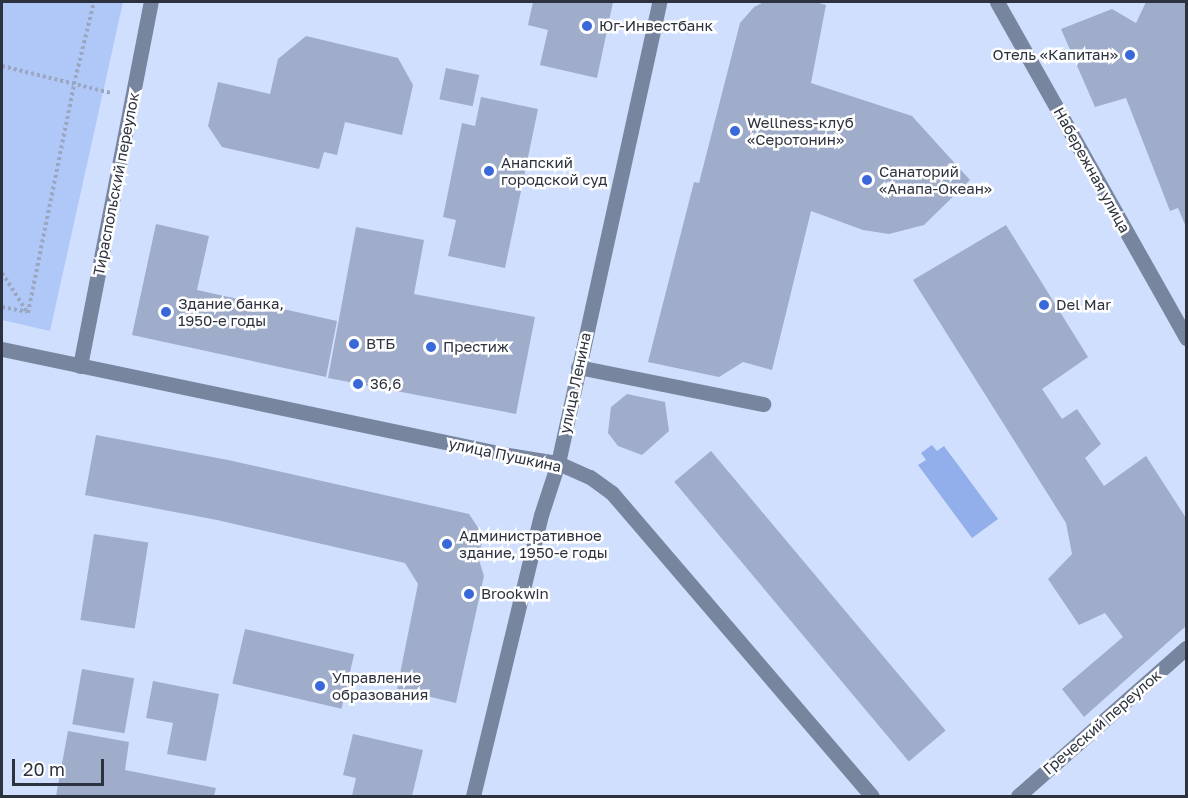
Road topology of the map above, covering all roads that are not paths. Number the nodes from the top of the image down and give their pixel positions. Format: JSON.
{"nodes":[{"id":1,"x":151,"y":2,"type":"edge"},
{"id":2,"x":659,"y":2,"type":"edge"},
{"id":3,"x":997,"y":2,"type":"edge"},
{"id":4,"x":1186,"y":338,"type":"edge"},
{"id":5,"x":2,"y":349,"type":"edge"},
{"id":6,"x":80,"y":366,"type":"junction"},
{"id":7,"x":578,"y":367,"type":"junction"},
{"id":8,"x":763,"y":404,"type":"dead end"},
{"id":9,"x":558,"y":463,"type":"junction"},
{"id":10,"x":1186,"y":648,"type":"edge"},
{"id":11,"x":472,"y":796,"type":"edge"},
{"id":12,"x":872,"y":796,"type":"edge"},
{"id":13,"x":1018,"y":796,"type":"edge"}],
"edges":[{"from":1,"to":6,"type":"street","name":"Тираспольский переулок"},
{"from":2,"to":7,"type":"street","name":"улица Ленина"},
{"from":3,"to":4,"type":"street","name":"Набережная улица"},
{"from":5,"to":6,"type":"street","name":"улица Пушкина"},
{"from":6,"to":9,"type":"street","name":"улица Пушкина"},
{"from":7,"to":8,"type":"street"},
{"from":7,"to":9,"type":"street","name":"улица Ленина"},
{"from":9,"to":11,"type":"street","name":"улица Ленина"},
{"from":9,"to":12,"type":"street","name":"улица Пушкина"},
{"from":10,"to":13,"type":"street","name":"Греческий переулок"}]}
